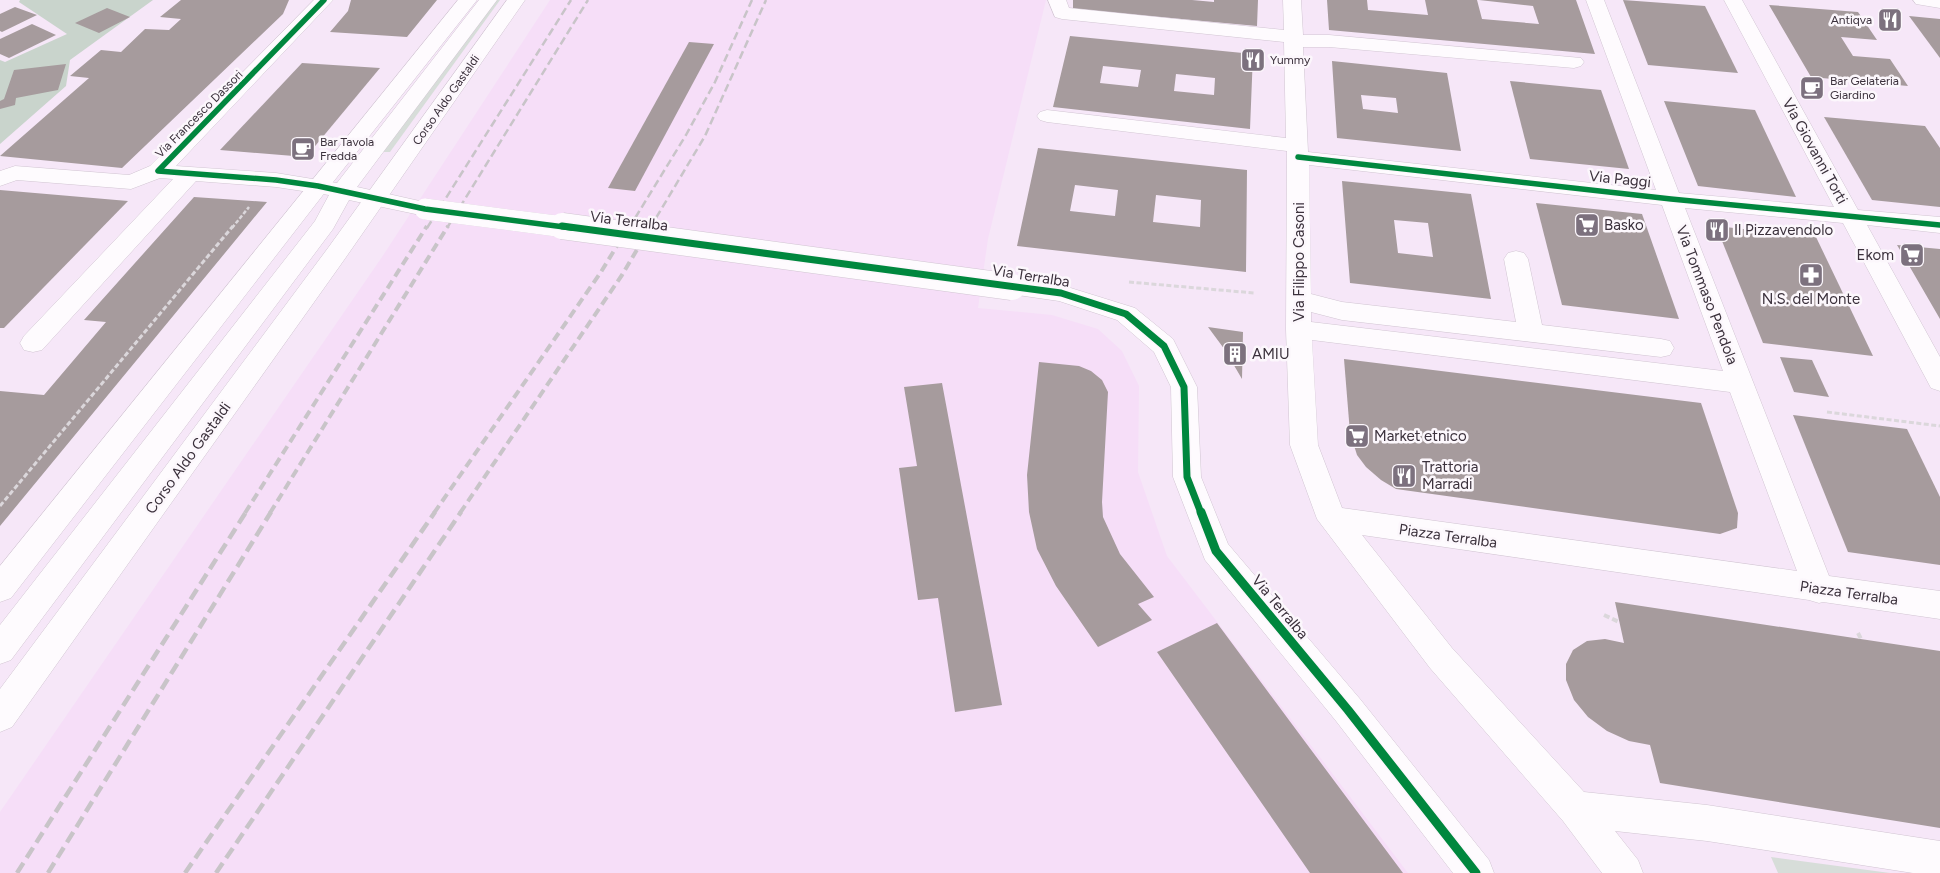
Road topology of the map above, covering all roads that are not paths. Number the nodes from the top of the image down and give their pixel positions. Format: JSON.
{"nodes":[{"id":1,"x":324,"y":0,"type":"edge"},
{"id":2,"x":468,"y":0,"type":"edge"},
{"id":3,"x":488,"y":0,"type":"edge"},
{"id":4,"x":516,"y":0,"type":"edge"},
{"id":5,"x":1058,"y":0,"type":"edge"},
{"id":6,"x":1292,"y":0,"type":"edge"},
{"id":7,"x":1595,"y":0,"type":"edge"},
{"id":8,"x":1733,"y":0,"type":"edge"},
{"id":9,"x":1922,"y":0,"type":"edge"},
{"id":10,"x":1940,"y":2,"type":"edge"},
{"id":11,"x":1074,"y":26,"type":"dead end"},
{"id":12,"x":1294,"y":42,"type":"junction"},
{"id":13,"x":1574,"y":62,"type":"dead end"},
{"id":14,"x":1047,"y":116,"type":"dead end"},
{"id":15,"x":1060,"y":133,"type":"dead end"},
{"id":16,"x":1298,"y":155,"type":"junction"},
{"id":17,"x":158,"y":171,"type":"junction"},
{"id":18,"x":191,"y":173,"type":"junction"},
{"id":19,"x":0,"y":179,"type":"edge"},
{"id":20,"x":330,"y":189,"type":"junction"},
{"id":21,"x":375,"y":199,"type":"junction"},
{"id":22,"x":1671,"y":199,"type":"junction"},
{"id":23,"x":1850,"y":216,"type":"junction"},
{"id":24,"x":1940,"y":225,"type":"edge"},
{"id":25,"x":1516,"y":259,"type":"dead end"},
{"id":26,"x":1300,"y":300,"type":"junction"},
{"id":27,"x":1300,"y":329,"type":"junction"},
{"id":28,"x":1531,"y":332,"type":"junction"},
{"id":29,"x":33,"y":343,"type":"dead end"},
{"id":30,"x":1660,"y":348,"type":"dead end"},
{"id":31,"x":1940,"y":381,"type":"edge"},
{"id":32,"x":1740,"y":383,"type":"junction"},
{"id":33,"x":1332,"y":519,"type":"junction"},
{"id":34,"x":0,"y":589,"type":"edge"},
{"id":35,"x":1819,"y":590,"type":"junction"},
{"id":36,"x":1940,"y":606,"type":"edge"},
{"id":37,"x":0,"y":650,"type":"edge"},
{"id":38,"x":0,"y":716,"type":"edge"},
{"id":39,"x":1575,"y":809,"type":"junction"},
{"id":40,"x":1940,"y":859,"type":"edge"},
{"id":41,"x":1476,"y":873,"type":"edge"},
{"id":42,"x":1625,"y":873,"type":"edge"}],
"edges":[{"from":1,"to":17,"type":"street","name":"Via Francesco Dassori"},
{"from":2,"to":20,"type":"street","name":"Corso Aldo Gastaldi"},
{"from":3,"to":20,"type":"street","name":"Corso Aldo Gastaldi"},
{"from":4,"to":21,"type":"street","name":"Corso Aldo Gastaldi"},
{"from":5,"to":12,"type":"street"},
{"from":6,"to":12,"type":"street","name":"Via Filippo Casoni"},
{"from":7,"to":22,"type":"street","name":"Via Tommaso Pendola"},
{"from":8,"to":23,"type":"street","name":"Via Giovanni Torti"},
{"from":9,"to":10,"type":"street"},
{"from":11,"to":12,"type":"street"},
{"from":12,"to":13,"type":"street"},
{"from":12,"to":16,"type":"street","name":"Via Filippo Casoni"},
{"from":14,"to":16,"type":"street"},
{"from":15,"to":16,"type":"street"},
{"from":16,"to":22,"type":"street","name":"Via Paggi"},
{"from":16,"to":26,"type":"street","name":"Via Filippo Casoni"},
{"from":17,"to":18,"type":"street","name":"Via Francesco Dassori"},
{"from":17,"to":19,"type":"street","name":"Via Francesco Dassori"},
{"from":18,"to":20,"type":"street","name":"Via Francesco Dassori"},
{"from":18,"to":29,"type":"street"},
{"from":20,"to":21,"type":"street"},
{"from":20,"to":34,"type":"street","name":"Corso Aldo Gastaldi"},
{"from":20,"to":37,"type":"street","name":"Corso Aldo Gastaldi"},
{"from":21,"to":38,"type":"street","name":"Corso Aldo Gastaldi"},
{"from":21,"to":41,"type":"street","name":"Via Terralba","bridge":true},
{"from":22,"to":23,"type":"street","name":"Via Paggi"},
{"from":22,"to":32,"type":"street","name":"Via Tommaso Pendola"},
{"from":23,"to":24,"type":"street","name":"Via Paggi"},
{"from":23,"to":31,"type":"street","name":"Via Giovanni Torti"},
{"from":25,"to":28,"type":"street"},
{"from":26,"to":27,"type":"street","name":"Via Filippo Casoni"},
{"from":26,"to":28,"type":"street"},
{"from":27,"to":32,"type":"street"},
{"from":27,"to":33,"type":"street","name":"Via Filippo Casoni"},
{"from":28,"to":30,"type":"street"},
{"from":32,"to":35,"type":"street","name":"Via Tommaso Pendola"},
{"from":33,"to":35,"type":"street","name":"Piazza Terralba"},
{"from":33,"to":39,"type":"street"},
{"from":35,"to":36,"type":"street","name":"Piazza Terralba"},
{"from":39,"to":40,"type":"street"},
{"from":39,"to":42,"type":"street"}]}
